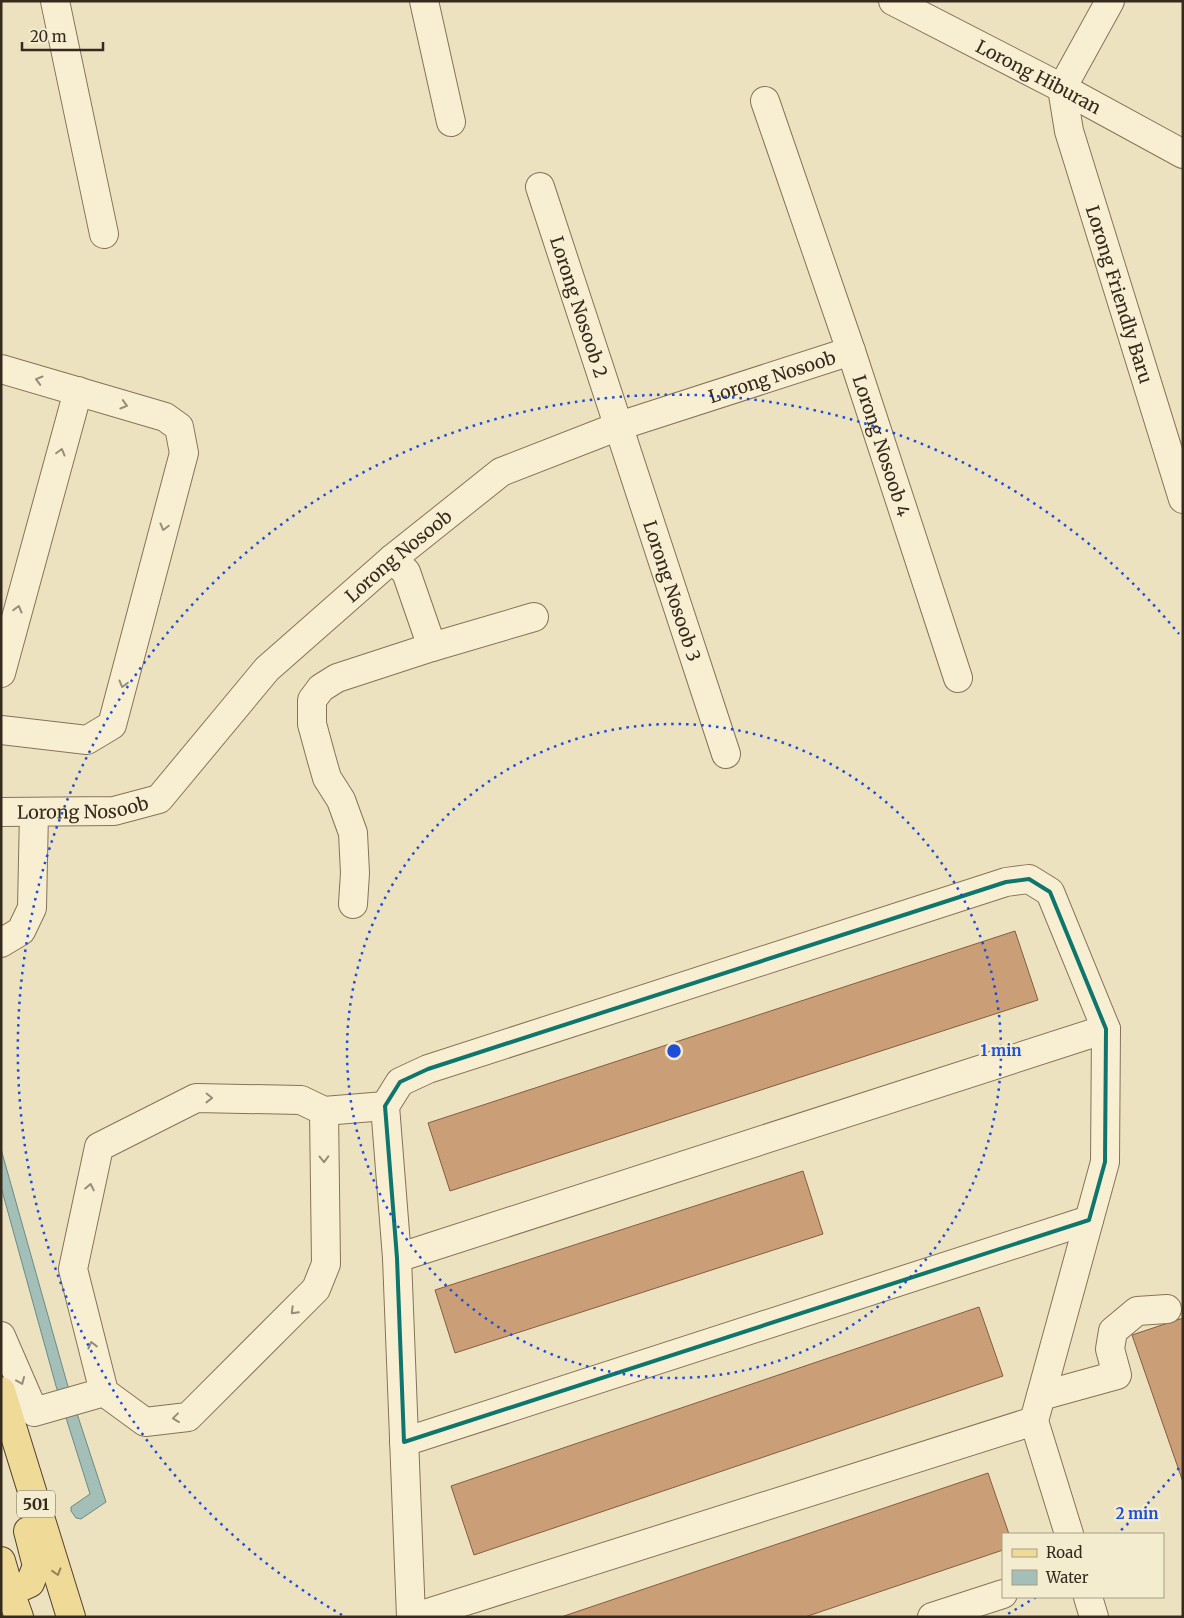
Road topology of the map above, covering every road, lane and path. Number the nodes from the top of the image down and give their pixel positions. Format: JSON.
{"nodes":[{"id":1,"x":55,"y":1,"type":"edge"},
{"id":2,"x":424,"y":1,"type":"edge"},
{"id":3,"x":894,"y":1,"type":"edge"},
{"id":4,"x":1110,"y":1,"type":"edge"},
{"id":5,"x":1062,"y":88,"type":"junction"},
{"id":6,"x":765,"y":101,"type":"dead end"},
{"id":7,"x":451,"y":122,"type":"dead end"},
{"id":8,"x":1183,"y":154,"type":"edge"},
{"id":9,"x":540,"y":187,"type":"dead end"},
{"id":10,"x":104,"y":234,"type":"dead end"},
{"id":11,"x":851,"y":351,"type":"junction"},
{"id":12,"x":1,"y":369,"type":"edge"},
{"id":13,"x":78,"y":391,"type":"junction"},
{"id":14,"x":619,"y":426,"type":"junction"},
{"id":15,"x":1183,"y":500,"type":"edge"},
{"id":16,"x":392,"y":559,"type":"junction"},
{"id":17,"x":534,"y":617,"type":"dead end"},
{"id":18,"x":432,"y":647,"type":"junction"},
{"id":19,"x":3,"y":661,"type":"edge"},
{"id":20,"x":958,"y":678,"type":"dead end"},
{"id":21,"x":1,"y":730,"type":"edge"},
{"id":22,"x":726,"y":754,"type":"dead end"},
{"id":23,"x":1,"y":812,"type":"edge"},
{"id":24,"x":34,"y":812,"type":"junction"},
{"id":25,"x":353,"y":904,"type":"dead end"},
{"id":26,"x":1,"y":943,"type":"edge"},
{"id":27,"x":1106,"y":1029,"type":"junction"},
{"id":28,"x":385,"y":1106,"type":"junction"},
{"id":29,"x":324,"y":1111,"type":"junction"},
{"id":30,"x":1089,"y":1220,"type":"junction"},
{"id":31,"x":397,"y":1258,"type":"junction"},
{"id":32,"x":1167,"y":1309,"type":"dead end"},
{"id":33,"x":1,"y":1336,"type":"edge"},
{"id":34,"x":1,"y":1391,"type":"edge"},
{"id":35,"x":92,"y":1395,"type":"junction"},
{"id":36,"x":1038,"y":1408,"type":"junction"},
{"id":37,"x":404,"y":1442,"type":"junction"},
{"id":38,"x":21,"y":1455,"type":"junction"},
{"id":39,"x":1069,"y":1533,"type":"edge"},
{"id":40,"x":1,"y":1561,"type":"edge"},
{"id":41,"x":10,"y":1592,"type":"junction"},
{"id":42,"x":1002,"y":1594,"type":"edge"},
{"id":43,"x":1088,"y":1598,"type":"edge"},
{"id":44,"x":20,"y":1617,"type":"edge"},
{"id":45,"x":71,"y":1617,"type":"edge"},
{"id":46,"x":413,"y":1617,"type":"edge"},
{"id":47,"x":932,"y":1617,"type":"edge"},
{"id":48,"x":1094,"y":1617,"type":"edge"}],
"edges":[{"from":1,"to":10,"type":"street"},
{"from":2,"to":7,"type":"street"},
{"from":3,"to":5,"type":"street","name":"Lorong Hiburan"},
{"from":4,"to":5,"type":"street"},
{"from":5,"to":8,"type":"street","name":"Lorong Hiburan"},
{"from":5,"to":15,"type":"street","name":"Lorong Friendly Baru"},
{"from":6,"to":11,"type":"street","name":"Lorong Nosoob 4"},
{"from":9,"to":14,"type":"street","name":"Lorong Nosoob 2"},
{"from":11,"to":14,"type":"street","name":"Lorong Nosoob"},
{"from":11,"to":20,"type":"street","name":"Lorong Nosoob 4"},
{"from":13,"to":12,"type":"street","one_way":true},
{"from":19,"to":13,"type":"street","one_way":true},
{"from":13,"to":21,"type":"street","one_way":true},
{"from":14,"to":16,"type":"street","name":"Lorong Nosoob"},
{"from":14,"to":22,"type":"street","name":"Lorong Nosoob 3"},
{"from":16,"to":18,"type":"street"},
{"from":16,"to":24,"type":"street","name":"Lorong Nosoob"},
{"from":17,"to":18,"type":"street"},
{"from":18,"to":25,"type":"street"},
{"from":23,"to":24,"type":"street","name":"Lorong Nosoob"},
{"from":24,"to":26,"type":"street"},
{"from":27,"to":28,"type":"street"},
{"from":27,"to":30,"type":"street"},
{"from":27,"to":31,"type":"street"},
{"from":28,"to":29,"type":"street"},
{"from":28,"to":31,"type":"street"},
{"from":29,"to":35,"type":"street","one_way":true},
{"from":35,"to":29,"type":"street","one_way":true},
{"from":30,"to":36,"type":"street"},
{"from":30,"to":37,"type":"street"},
{"from":31,"to":37,"type":"street"},
{"from":32,"to":36,"type":"street"},
{"from":33,"to":35,"type":"street","one_way":true},
{"from":34,"to":38,"type":"main road","number":"501"},
{"from":36,"to":39,"type":"street"},
{"from":36,"to":46,"type":"street"},
{"from":37,"to":46,"type":"street"},
{"from":38,"to":41,"type":"main road"},
{"from":38,"to":45,"type":"main road","number":"501","one_way":true},
{"from":40,"to":41,"type":"main road"},
{"from":41,"to":44,"type":"main road"},
{"from":42,"to":47,"type":"street"},
{"from":43,"to":48,"type":"street"}]}
